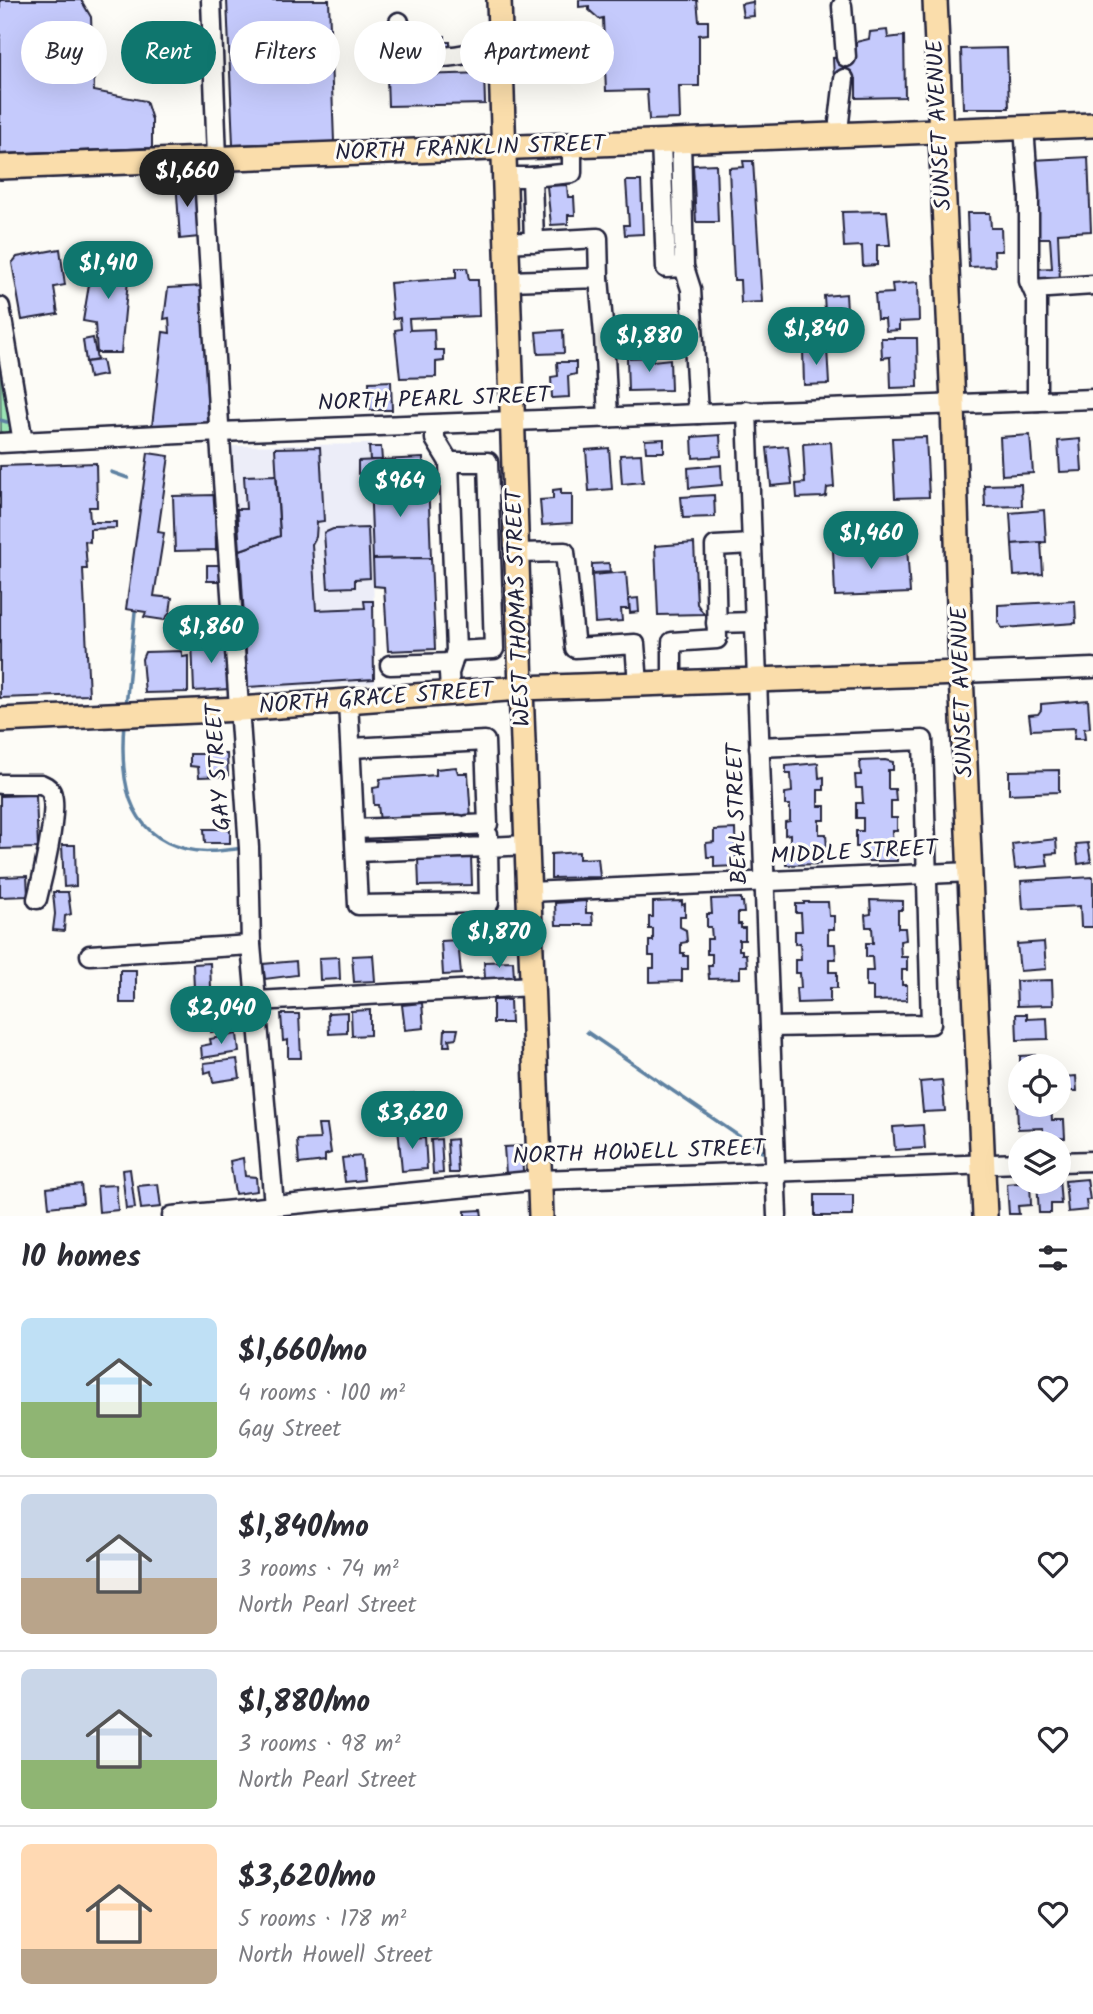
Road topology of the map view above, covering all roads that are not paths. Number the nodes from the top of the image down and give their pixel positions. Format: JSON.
{"nodes":[{"id":1,"x":211,"y":0,"type":"edge"},
{"id":2,"x":499,"y":0,"type":"edge"},
{"id":3,"x":935,"y":0,"type":"edge"},
{"id":4,"x":842,"y":6,"type":"dead end"},
{"id":5,"x":846,"y":57,"type":"dead end"},
{"id":6,"x":844,"y":79,"type":"dead end"},
{"id":7,"x":1093,"y":125,"type":"edge"},
{"id":8,"x":1024,"y":127,"type":"junction"},
{"id":9,"x":939,"y":130,"type":"junction"},
{"id":10,"x":840,"y":135,"type":"junction"},
{"id":11,"x":1093,"y":136,"type":"edge"},
{"id":12,"x":671,"y":142,"type":"junction"},
{"id":13,"x":572,"y":145,"type":"junction"},
{"id":14,"x":547,"y":146,"type":"junction"},
{"id":15,"x":504,"y":148,"type":"junction"},
{"id":16,"x":210,"y":158,"type":"junction"},
{"id":17,"x":0,"y":167,"type":"edge"},
{"id":18,"x":505,"y":177,"type":"junction"},
{"id":19,"x":532,"y":177,"type":"junction"},
{"id":20,"x":533,"y":211,"type":"junction"},
{"id":21,"x":506,"y":212,"type":"junction"},
{"id":22,"x":534,"y":242,"type":"junction"},
{"id":23,"x":507,"y":243,"type":"junction"},
{"id":24,"x":599,"y":278,"type":"junction"},
{"id":25,"x":509,"y":281,"type":"junction"},
{"id":26,"x":1093,"y":285,"type":"edge"},
{"id":27,"x":1033,"y":289,"type":"junction"},
{"id":28,"x":0,"y":307,"type":"edge"},
{"id":29,"x":1093,"y":399,"type":"edge"},
{"id":30,"x":1037,"y":401,"type":"junction"},
{"id":31,"x":953,"y":404,"type":"junction"},
{"id":32,"x":747,"y":411,"type":"junction"},
{"id":33,"x":698,"y":414,"type":"junction"},
{"id":34,"x":608,"y":418,"type":"junction"},
{"id":35,"x":514,"y":422,"type":"junction"},
{"id":36,"x":435,"y":425,"type":"junction"},
{"id":37,"x":220,"y":432,"type":"junction"},
{"id":38,"x":23,"y":442,"type":"junction"},
{"id":39,"x":0,"y":443,"type":"edge"},
{"id":40,"x":515,"y":461,"type":"junction"},
{"id":41,"x":488,"y":462,"type":"junction"},
{"id":42,"x":449,"y":463,"type":"junction"},
{"id":43,"x":752,"y":544,"type":"junction"},
{"id":44,"x":518,"y":562,"type":"junction"},
{"id":45,"x":492,"y":573,"type":"junction"},
{"id":46,"x":755,"y":622,"type":"junction"},
{"id":47,"x":716,"y":623,"type":"junction"},
{"id":48,"x":454,"y":657,"type":"junction"},
{"id":49,"x":390,"y":665,"type":"dead end"},
{"id":50,"x":1093,"y":668,"type":"edge"},
{"id":51,"x":961,"y":673,"type":"junction"},
{"id":52,"x":757,"y":681,"type":"junction"},
{"id":53,"x":672,"y":683,"type":"junction"},
{"id":54,"x":638,"y":684,"type":"junction"},
{"id":55,"x":521,"y":688,"type":"junction"},
{"id":56,"x":450,"y":693,"type":"junction"},
{"id":57,"x":348,"y":701,"type":"junction"},
{"id":58,"x":240,"y":709,"type":"junction"},
{"id":59,"x":0,"y":720,"type":"edge"},
{"id":60,"x":760,"y":747,"type":"junction"},
{"id":61,"x":351,"y":748,"type":"junction"},
{"id":62,"x":0,"y":784,"type":"edge"},
{"id":63,"x":488,"y":824,"type":"junction"},
{"id":64,"x":355,"y":829,"type":"junction"},
{"id":65,"x":527,"y":845,"type":"junction"},
{"id":66,"x":488,"y":847,"type":"junction"},
{"id":67,"x":356,"y":852,"type":"junction"},
{"id":68,"x":971,"y":873,"type":"junction"},
{"id":69,"x":926,"y":875,"type":"junction"},
{"id":70,"x":765,"y":882,"type":"junction"},
{"id":71,"x":529,"y":892,"type":"junction"},
{"id":72,"x":37,"y":899,"type":"dead end"},
{"id":73,"x":251,"y":945,"type":"junction"},
{"id":74,"x":90,"y":955,"type":"dead end"},
{"id":75,"x":532,"y":986,"type":"junction"},
{"id":76,"x":257,"y":1001,"type":"junction"},
{"id":77,"x":770,"y":1027,"type":"junction"},
{"id":78,"x":1093,"y":1161,"type":"edge"},
{"id":79,"x":1071,"y":1162,"type":"edge"},
{"id":80,"x":1008,"y":1163,"type":"edge"},
{"id":81,"x":983,"y":1164,"type":"junction"},
{"id":82,"x":776,"y":1172,"type":"junction"},
{"id":83,"x":540,"y":1180,"type":"junction"},
{"id":84,"x":274,"y":1205,"type":"junction"},
{"id":85,"x":172,"y":1216,"type":"edge"},
{"id":86,"x":541,"y":1216,"type":"edge"},
{"id":87,"x":777,"y":1216,"type":"edge"},
{"id":88,"x":985,"y":1216,"type":"edge"}],
"edges":[{"from":1,"to":16,"type":"street","name":"GAY STREET"},
{"from":2,"to":15,"type":"main road","name":"WEST THOMAS STREET"},
{"from":3,"to":9,"type":"main road","name":"SUNSET AVENUE"},
{"from":4,"to":5,"type":"street"},
{"from":6,"to":10,"type":"street"},
{"from":7,"to":8,"type":"main road","name":"NORTH FRANKLIN STREET"},
{"from":7,"to":11,"type":"street"},
{"from":8,"to":9,"type":"main road","name":"NORTH FRANKLIN STREET"},
{"from":8,"to":27,"type":"street"},
{"from":9,"to":10,"type":"main road","name":"NORTH FRANKLIN STREET"},
{"from":9,"to":31,"type":"main road","name":"SUNSET AVENUE"},
{"from":10,"to":12,"type":"main road","name":"NORTH FRANKLIN STREET"},
{"from":12,"to":13,"type":"main road","name":"NORTH FRANKLIN STREET"},
{"from":12,"to":33,"type":"street"},
{"from":13,"to":14,"type":"main road","name":"NORTH FRANKLIN STREET"},
{"from":13,"to":19,"type":"street"},
{"from":14,"to":15,"type":"main road","name":"NORTH FRANKLIN STREET"},
{"from":14,"to":19,"type":"street"},
{"from":15,"to":16,"type":"main road","name":"NORTH FRANKLIN STREET"},
{"from":15,"to":18,"type":"main road","name":"WEST THOMAS STREET"},
{"from":16,"to":17,"type":"main road","name":"NORTH FRANKLIN STREET"},
{"from":16,"to":37,"type":"street","name":"GAY STREET"},
{"from":18,"to":19,"type":"street"},
{"from":18,"to":21,"type":"main road","name":"WEST THOMAS STREET"},
{"from":19,"to":20,"type":"street"},
{"from":20,"to":21,"type":"street"},
{"from":20,"to":22,"type":"street"},
{"from":21,"to":23,"type":"main road","name":"WEST THOMAS STREET"},
{"from":22,"to":23,"type":"street"},
{"from":22,"to":24,"type":"street"},
{"from":23,"to":25,"type":"main road","name":"WEST THOMAS STREET"},
{"from":24,"to":25,"type":"street"},
{"from":24,"to":34,"type":"street"},
{"from":25,"to":35,"type":"main road","name":"WEST THOMAS STREET"},
{"from":26,"to":27,"type":"street"},
{"from":27,"to":30,"type":"street"},
{"from":28,"to":38,"type":"street"},
{"from":29,"to":30,"type":"street","name":"NORTH PEARL STREET"},
{"from":30,"to":31,"type":"street","name":"NORTH PEARL STREET"},
{"from":31,"to":32,"type":"street","name":"NORTH PEARL STREET"},
{"from":31,"to":51,"type":"main road","name":"SUNSET AVENUE"},
{"from":32,"to":33,"type":"street","name":"NORTH PEARL STREET"},
{"from":32,"to":43,"type":"street","name":"BEAL STREET"},
{"from":33,"to":34,"type":"street","name":"NORTH PEARL STREET"},
{"from":34,"to":35,"type":"street","name":"NORTH PEARL STREET"},
{"from":35,"to":36,"type":"street","name":"NORTH PEARL STREET"},
{"from":35,"to":40,"type":"main road","name":"WEST THOMAS STREET"},
{"from":36,"to":37,"type":"street","name":"NORTH PEARL STREET"},
{"from":36,"to":42,"type":"street"},
{"from":37,"to":38,"type":"street","name":"NORTH PEARL STREET"},
{"from":37,"to":58,"type":"street","name":"GAY STREET"},
{"from":38,"to":39,"type":"street","name":"NORTH PEARL STREET"},
{"from":40,"to":41,"type":"street"},
{"from":40,"to":44,"type":"main road","name":"WEST THOMAS STREET"},
{"from":41,"to":42,"type":"street"},
{"from":41,"to":45,"type":"street"},
{"from":42,"to":48,"type":"street"},
{"from":43,"to":46,"type":"street","name":"BEAL STREET"},
{"from":43,"to":47,"type":"street"},
{"from":44,"to":45,"type":"street"},
{"from":44,"to":54,"type":"street"},
{"from":44,"to":55,"type":"main road","name":"WEST THOMAS STREET"},
{"from":45,"to":48,"type":"street"},
{"from":46,"to":47,"type":"street"},
{"from":46,"to":52,"type":"street","name":"BEAL STREET"},
{"from":47,"to":53,"type":"street"},
{"from":48,"to":49,"type":"street"},
{"from":48,"to":56,"type":"street"},
{"from":50,"to":51,"type":"street"},
{"from":51,"to":52,"type":"main road","name":"NORTH GRACE STREET"},
{"from":51,"to":68,"type":"main road","name":"SUNSET AVENUE"},
{"from":52,"to":53,"type":"main road","name":"NORTH GRACE STREET"},
{"from":52,"to":60,"type":"street","name":"BEAL STREET"},
{"from":53,"to":54,"type":"main road","name":"NORTH GRACE STREET"},
{"from":54,"to":55,"type":"main road","name":"NORTH GRACE STREET"},
{"from":55,"to":56,"type":"main road","name":"NORTH GRACE STREET"},
{"from":55,"to":65,"type":"main road","name":"WEST THOMAS STREET"},
{"from":56,"to":57,"type":"main road","name":"NORTH GRACE STREET"},
{"from":57,"to":58,"type":"main road","name":"NORTH GRACE STREET"},
{"from":57,"to":61,"type":"street"},
{"from":58,"to":59,"type":"main road","name":"NORTH GRACE STREET"},
{"from":58,"to":73,"type":"street","name":"GAY STREET"},
{"from":60,"to":69,"type":"street"},
{"from":60,"to":70,"type":"street","name":"BEAL STREET"},
{"from":61,"to":63,"type":"street"},
{"from":61,"to":64,"type":"street"},
{"from":62,"to":72,"type":"street"},
{"from":63,"to":64,"type":"street"},
{"from":63,"to":66,"type":"street"},
{"from":64,"to":67,"type":"street"},
{"from":65,"to":66,"type":"street"},
{"from":65,"to":71,"type":"main road","name":"WEST THOMAS STREET"},
{"from":66,"to":67,"type":"street"},
{"from":66,"to":67,"type":"street"},
{"from":68,"to":69,"type":"street","name":"MIDDLE STREET"},
{"from":68,"to":81,"type":"main road","name":"SUNSET AVENUE"},
{"from":69,"to":70,"type":"street","name":"MIDDLE STREET"},
{"from":69,"to":77,"type":"street"},
{"from":70,"to":71,"type":"street","name":"MIDDLE STREET"},
{"from":70,"to":77,"type":"street","name":"BEAL STREET"},
{"from":71,"to":75,"type":"main road","name":"WEST THOMAS STREET"},
{"from":73,"to":74,"type":"street"},
{"from":73,"to":76,"type":"street","name":"GAY STREET"},
{"from":75,"to":76,"type":"street"},
{"from":75,"to":83,"type":"main road","name":"WEST THOMAS STREET"},
{"from":76,"to":84,"type":"street","name":"GAY STREET"},
{"from":77,"to":82,"type":"street","name":"BEAL STREET"},
{"from":78,"to":79,"type":"street"},
{"from":80,"to":81,"type":"street","name":"NORTH HOWELL STREET"},
{"from":81,"to":82,"type":"street","name":"NORTH HOWELL STREET"},
{"from":81,"to":88,"type":"main road","name":"SUNSET AVENUE"},
{"from":82,"to":83,"type":"street","name":"NORTH HOWELL STREET"},
{"from":82,"to":87,"type":"street","name":"BEAL STREET"},
{"from":83,"to":84,"type":"street","name":"NORTH HOWELL STREET"},
{"from":83,"to":86,"type":"main road","name":"WEST THOMAS STREET"},
{"from":84,"to":85,"type":"street","name":"NORTH HOWELL STREET"}]}
